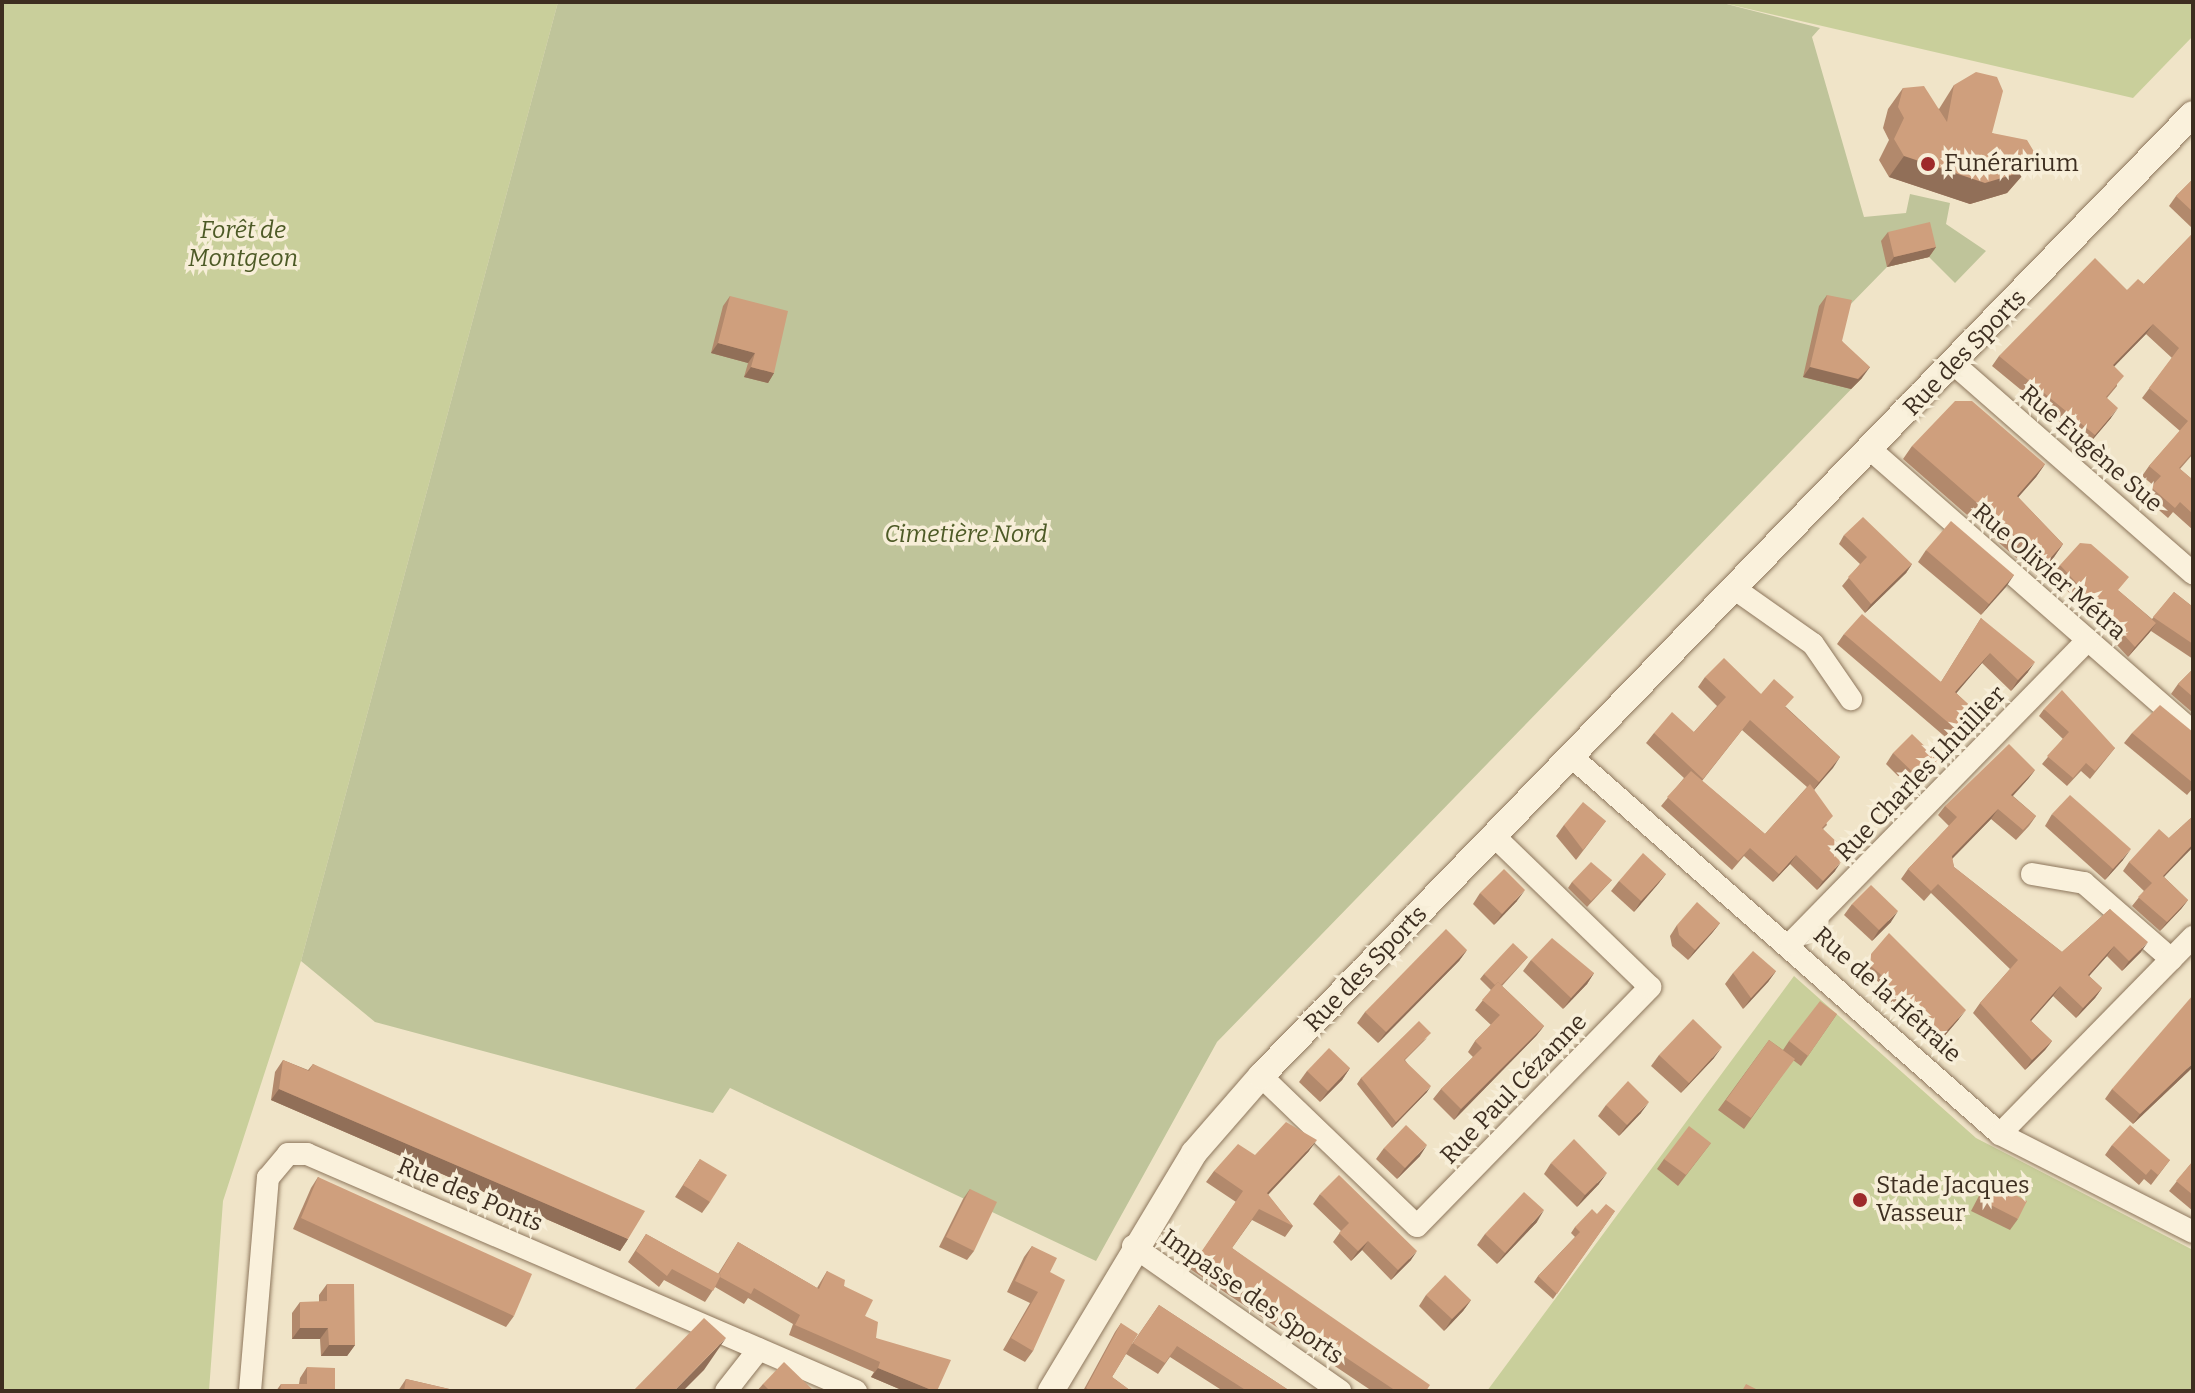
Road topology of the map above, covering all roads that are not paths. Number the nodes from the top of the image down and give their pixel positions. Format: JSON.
{"nodes":[{"id":1,"x":2193,"y":114,"type":"edge"},
{"id":2,"x":1955,"y":365,"type":"junction"},
{"id":3,"x":1871,"y":450,"type":"junction"},
{"id":4,"x":2193,"y":573,"type":"edge"},
{"id":5,"x":1735,"y":589,"type":"junction"},
{"id":6,"x":2088,"y":640,"type":"junction"},
{"id":7,"x":1851,"y":699,"type":"dead end"},
{"id":8,"x":2193,"y":732,"type":"edge"},
{"id":9,"x":1572,"y":757,"type":"junction"},
{"id":10,"x":1495,"y":837,"type":"junction"},
{"id":11,"x":2032,"y":874,"type":"dead end"},
{"id":12,"x":1791,"y":943,"type":"junction"},
{"id":13,"x":2186,"y":948,"type":"edge"},
{"id":14,"x":1261,"y":1076,"type":"junction"},
{"id":15,"x":2000,"y":1134,"type":"junction"},
{"id":16,"x":2193,"y":1232,"type":"edge"},
{"id":17,"x":1133,"y":1246,"type":"junction"},
{"id":18,"x":759,"y":1349,"type":"junction"},
{"id":19,"x":250,"y":1391,"type":"edge"},
{"id":20,"x":726,"y":1391,"type":"edge"},
{"id":21,"x":856,"y":1391,"type":"edge"},
{"id":22,"x":1051,"y":1391,"type":"edge"},
{"id":23,"x":1340,"y":1391,"type":"edge"}],
"edges":[{"from":1,"to":2,"type":"street","name":"Rue des Sports"},
{"from":2,"to":3,"type":"street","name":"Rue des Sports"},
{"from":2,"to":4,"type":"street","name":"Rue Eugène Sue"},
{"from":3,"to":5,"type":"street","name":"Rue des Sports"},
{"from":3,"to":6,"type":"street","name":"Rue Olivier Métra"},
{"from":5,"to":7,"type":"street"},
{"from":5,"to":9,"type":"street","name":"Rue des Sports"},
{"from":6,"to":8,"type":"street","name":"Rue Olivier Métra"},
{"from":6,"to":12,"type":"street","name":"Rue Charles Lhuillier"},
{"from":9,"to":10,"type":"street","name":"Rue des Sports"},
{"from":9,"to":12,"type":"street","name":"Rue de la Hêtraie"},
{"from":10,"to":14,"type":"street","name":"Rue des Sports"},
{"from":10,"to":14,"type":"street","name":"Rue Paul Cézanne"},
{"from":11,"to":13,"type":"street"},
{"from":12,"to":15,"type":"street","name":"Rue de la Hêtraie"},
{"from":13,"to":15,"type":"street"},
{"from":14,"to":17,"type":"street","name":"Rue des Sports"},
{"from":15,"to":16,"type":"street","name":"Rue de la Hêtraie"},
{"from":17,"to":22,"type":"street","name":"Rue des Sports"},
{"from":17,"to":23,"type":"street","name":"Impasse des Sports"},
{"from":18,"to":19,"type":"street","name":"Rue des Ponts"},
{"from":18,"to":20,"type":"street"},
{"from":18,"to":21,"type":"street","name":"Rue des Ponts"}]}
